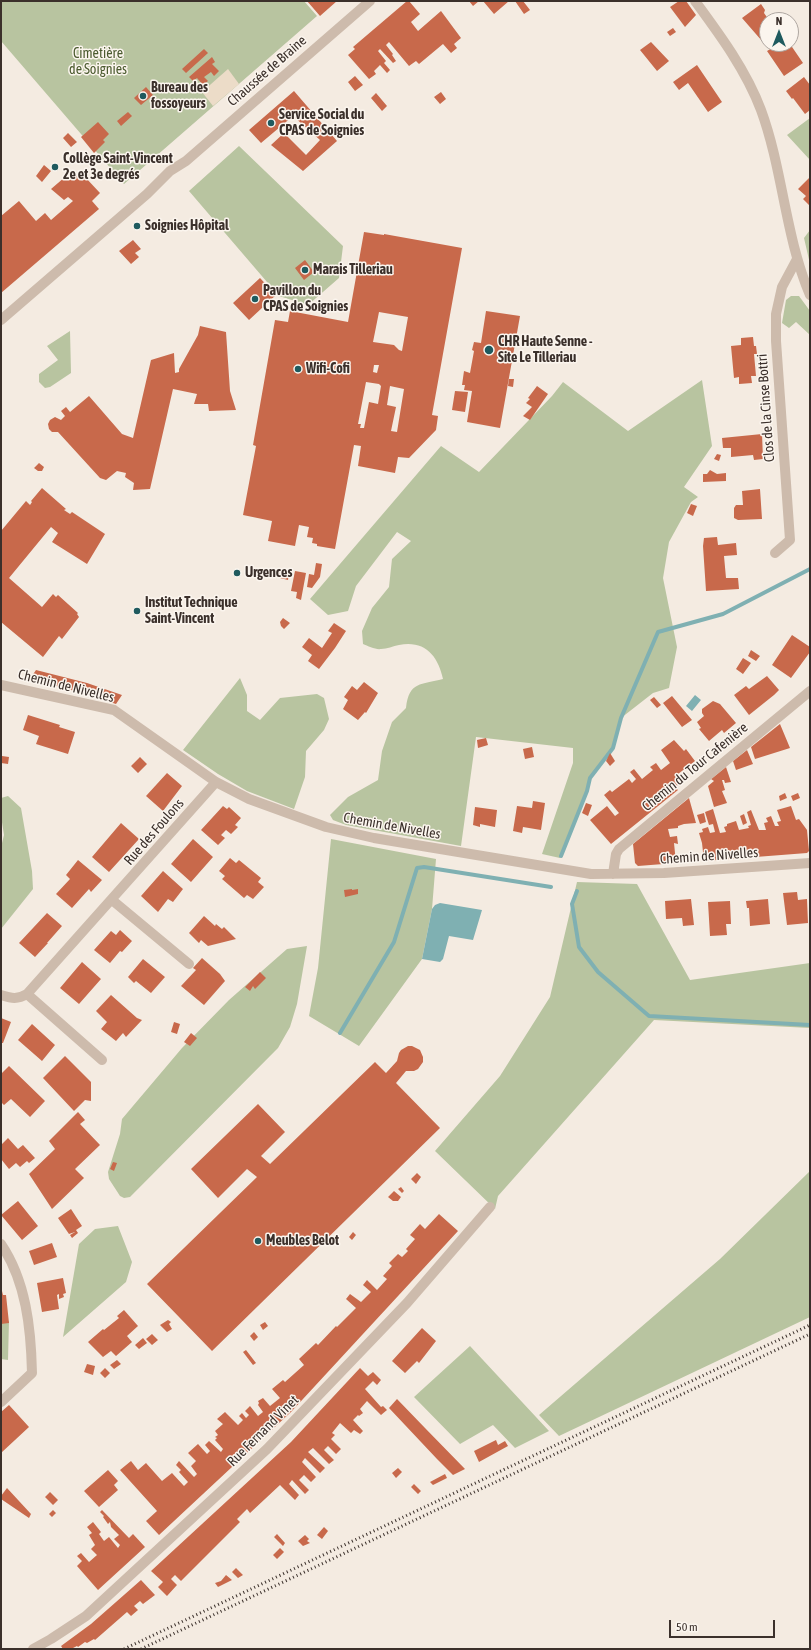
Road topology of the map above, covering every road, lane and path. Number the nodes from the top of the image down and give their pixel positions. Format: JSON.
{"nodes":[{"id":1,"x":370,"y":1,"type":"edge"},
{"id":2,"x":695,"y":1,"type":"edge"},
{"id":3,"x":797,"y":259,"type":"junction"},
{"id":4,"x":810,"y":295,"type":"edge"},
{"id":5,"x":1,"y":320,"type":"edge"},
{"id":6,"x":775,"y":553,"type":"dead end"},
{"id":7,"x":1,"y":685,"type":"edge"},
{"id":8,"x":810,"y":691,"type":"edge"},
{"id":9,"x":216,"y":782,"type":"junction"},
{"id":10,"x":810,"y":863,"type":"edge"},
{"id":11,"x":613,"y":874,"type":"junction"},
{"id":12,"x":112,"y":900,"type":"junction"},
{"id":13,"x":189,"y":964,"type":"dead end"},
{"id":14,"x":27,"y":994,"type":"junction"},
{"id":15,"x":1,"y":995,"type":"edge"},
{"id":16,"x":102,"y":1060,"type":"dead end"},
{"id":17,"x":490,"y":1207,"type":"dead end"},
{"id":18,"x":1,"y":1244,"type":"edge"},
{"id":19,"x":1,"y":1402,"type":"edge"},
{"id":20,"x":33,"y":1649,"type":"edge"}],
"edges":[{"from":1,"to":5,"type":"street","name":"Chaussée de Braine"},
{"from":2,"to":3,"type":"street"},
{"from":3,"to":4,"type":"street"},
{"from":3,"to":6,"type":"street","name":"Clos de la Cinse Bottri"},
{"from":7,"to":9,"type":"street","name":"Chemin de Nivelles"},
{"from":8,"to":11,"type":"street","name":"Chemin du Tour Cafenière"},
{"from":9,"to":11,"type":"street","name":"Chemin de Nivelles"},
{"from":9,"to":12,"type":"street","name":"Rue des Foulons"},
{"from":10,"to":11,"type":"street","name":"Chemin de Nivelles"},
{"from":12,"to":13,"type":"street"},
{"from":12,"to":14,"type":"street","name":"Rue des Foulons"},
{"from":14,"to":15,"type":"street"},
{"from":14,"to":16,"type":"street"},
{"from":17,"to":20,"type":"street","name":"Rue Fernand Vinet"},
{"from":18,"to":19,"type":"street"}]}
